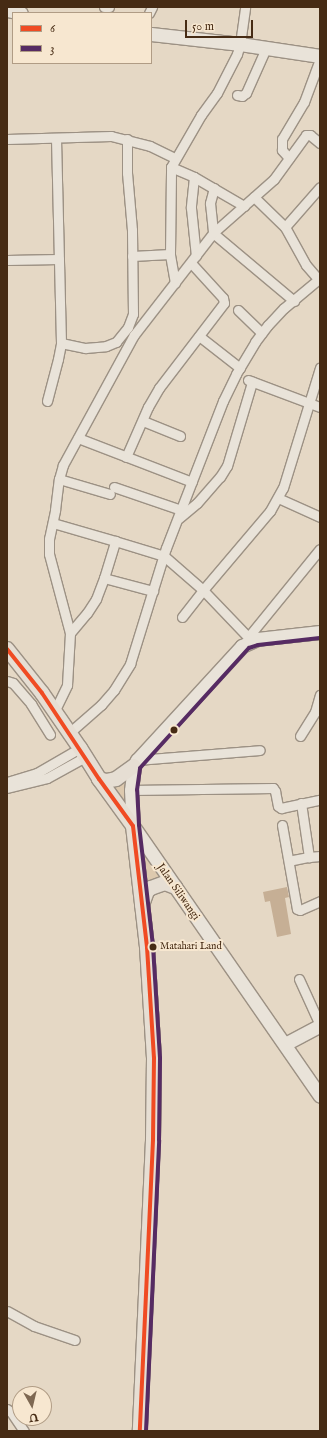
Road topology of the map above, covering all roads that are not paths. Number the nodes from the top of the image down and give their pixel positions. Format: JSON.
{"nodes":[{"id":1,"x":104,"y":7,"type":"edge"},
{"id":2,"x":109,"y":7,"type":"edge"},
{"id":3,"x":245,"y":7,"type":"edge"},
{"id":4,"x":152,"y":34,"type":"edge"},
{"id":5,"x":240,"y":44,"type":"junction"},
{"id":6,"x":266,"y":48,"type":"junction"},
{"id":7,"x":320,"y":56,"type":"edge"},
{"id":8,"x":320,"y":59,"type":"edge"},
{"id":9,"x":237,"y":95,"type":"dead end"},
{"id":10,"x":7,"y":139,"type":"edge"},
{"id":11,"x":56,"y":139,"type":"junction"},
{"id":12,"x":127,"y":139,"type":"junction"},
{"id":13,"x":320,"y":143,"type":"edge"},
{"id":14,"x":175,"y":158,"type":"junction"},
{"id":15,"x":289,"y":158,"type":"junction"},
{"id":16,"x":171,"y":167,"type":"junction"},
{"id":17,"x":194,"y":177,"type":"junction"},
{"id":18,"x":320,"y":187,"type":"edge"},
{"id":19,"x":214,"y":188,"type":"junction"},
{"id":20,"x":254,"y":197,"type":"junction"},
{"id":21,"x":244,"y":206,"type":"junction"},
{"id":22,"x":285,"y":228,"type":"junction"},
{"id":23,"x":213,"y":233,"type":"junction"},
{"id":24,"x":170,"y":254,"type":"junction"},
{"id":25,"x":132,"y":256,"type":"junction"},
{"id":26,"x":60,"y":259,"type":"junction"},
{"id":27,"x":193,"y":259,"type":"junction"},
{"id":28,"x":7,"y":260,"type":"edge"},
{"id":29,"x":319,"y":279,"type":"edge"},
{"id":30,"x":175,"y":283,"type":"junction"},
{"id":31,"x":294,"y":301,"type":"junction"},
{"id":32,"x":238,"y":310,"type":"dead end"},
{"id":33,"x":262,"y":333,"type":"junction"},
{"id":34,"x":199,"y":336,"type":"junction"},
{"id":35,"x":61,"y":343,"type":"junction"},
{"id":36,"x":240,"y":368,"type":"junction"},
{"id":37,"x":320,"y":368,"type":"edge"},
{"id":38,"x":47,"y":401,"type":"dead end"},
{"id":39,"x":310,"y":403,"type":"junction"},
{"id":40,"x":320,"y":407,"type":"edge"},
{"id":41,"x":143,"y":421,"type":"junction"},
{"id":42,"x":180,"y":436,"type":"dead end"},
{"id":43,"x":78,"y":438,"type":"junction"},
{"id":44,"x":126,"y":457,"type":"junction"},
{"id":45,"x":59,"y":479,"type":"junction"},
{"id":46,"x":192,"y":482,"type":"junction"},
{"id":47,"x":278,"y":498,"type":"junction"},
{"id":48,"x":179,"y":514,"type":"junction"},
{"id":49,"x":320,"y":517,"type":"edge"},
{"id":50,"x":53,"y":523,"type":"junction"},
{"id":51,"x":114,"y":540,"type":"junction"},
{"id":52,"x":320,"y":549,"type":"edge"},
{"id":53,"x":164,"y":556,"type":"junction"},
{"id":54,"x":317,"y":558,"type":"edge"},
{"id":55,"x":104,"y":578,"type":"junction"},
{"id":56,"x":203,"y":590,"type":"junction"},
{"id":57,"x":154,"y":591,"type":"junction"},
{"id":58,"x":182,"y":617,"type":"dead end"},
{"id":59,"x":320,"y":632,"type":"edge"},
{"id":60,"x":70,"y":633,"type":"junction"},
{"id":61,"x":250,"y":638,"type":"junction"},
{"id":62,"x":7,"y":649,"type":"edge"},
{"id":63,"x":7,"y":681,"type":"edge"},
{"id":64,"x":320,"y":695,"type":"edge"},
{"id":65,"x":54,"y":712,"type":"junction"},
{"id":66,"x":69,"y":732,"type":"junction"},
{"id":67,"x":50,"y":734,"type":"dead end"},
{"id":68,"x":300,"y":736,"type":"dead end"},
{"id":69,"x":260,"y":750,"type":"dead end"},
{"id":70,"x":82,"y":753,"type":"junction"},
{"id":71,"x":136,"y":763,"type":"junction"},
{"id":72,"x":99,"y":780,"type":"junction"},
{"id":73,"x":8,"y":782,"type":"edge"},
{"id":74,"x":131,"y":790,"type":"junction"},
{"id":75,"x":320,"y":800,"type":"edge"},
{"id":76,"x":301,"y":803,"type":"junction"},
{"id":77,"x":282,"y":825,"type":"dead end"},
{"id":78,"x":133,"y":826,"type":"junction"},
{"id":79,"x":320,"y":856,"type":"edge"},
{"id":80,"x":309,"y":857,"type":"junction"},
{"id":81,"x":293,"y":860,"type":"dead end"},
{"id":82,"x":175,"y":888,"type":"junction"},
{"id":83,"x":320,"y":901,"type":"edge"},
{"id":84,"x":142,"y":906,"type":"junction"},
{"id":85,"x":299,"y":979,"type":"dead end"},
{"id":86,"x":320,"y":1025,"type":"edge"},
{"id":87,"x":285,"y":1044,"type":"junction"},
{"id":88,"x":320,"y":1096,"type":"edge"},
{"id":89,"x":7,"y":1311,"type":"edge"},
{"id":90,"x":75,"y":1340,"type":"dead end"},
{"id":91,"x":7,"y":1409,"type":"edge"},
{"id":92,"x":24,"y":1431,"type":"edge"},
{"id":93,"x":140,"y":1431,"type":"edge"}],
"edges":[{"from":1,"to":2,"type":"street"},
{"from":3,"to":5,"type":"street"},
{"from":4,"to":5,"type":"main road"},
{"from":5,"to":6,"type":"main road"},
{"from":5,"to":14,"type":"street"},
{"from":6,"to":7,"type":"main road"},
{"from":6,"to":9,"type":"street"},
{"from":8,"to":15,"type":"street"},
{"from":10,"to":11,"type":"street"},
{"from":11,"to":12,"type":"street"},
{"from":11,"to":26,"type":"street"},
{"from":12,"to":14,"type":"street"},
{"from":12,"to":25,"type":"street"},
{"from":13,"to":15,"type":"street"},
{"from":14,"to":16,"type":"street"},
{"from":15,"to":20,"type":"street"},
{"from":16,"to":17,"type":"street"},
{"from":16,"to":24,"type":"street"},
{"from":17,"to":19,"type":"street"},
{"from":17,"to":27,"type":"street"},
{"from":18,"to":22,"type":"street"},
{"from":19,"to":21,"type":"street"},
{"from":19,"to":23,"type":"street"},
{"from":20,"to":21,"type":"street"},
{"from":20,"to":22,"type":"street"},
{"from":21,"to":23,"type":"street"},
{"from":22,"to":29,"type":"street"},
{"from":23,"to":27,"type":"street"},
{"from":23,"to":31,"type":"street"},
{"from":24,"to":25,"type":"street"},
{"from":24,"to":30,"type":"street"},
{"from":25,"to":35,"type":"street"},
{"from":26,"to":28,"type":"street"},
{"from":26,"to":35,"type":"street"},
{"from":27,"to":30,"type":"street"},
{"from":27,"to":34,"type":"street"},
{"from":29,"to":31,"type":"street"},
{"from":30,"to":43,"type":"street"},
{"from":31,"to":33,"type":"street"},
{"from":32,"to":33,"type":"street"},
{"from":33,"to":36,"type":"street"},
{"from":34,"to":36,"type":"street"},
{"from":34,"to":41,"type":"street"},
{"from":35,"to":38,"type":"street"},
{"from":36,"to":46,"type":"street"},
{"from":37,"to":39,"type":"street"},
{"from":39,"to":40,"type":"street"},
{"from":39,"to":47,"type":"street"},
{"from":39,"to":48,"type":"street"},
{"from":41,"to":42,"type":"street"},
{"from":41,"to":44,"type":"street"},
{"from":43,"to":44,"type":"street"},
{"from":43,"to":45,"type":"street"},
{"from":44,"to":46,"type":"street"},
{"from":45,"to":48,"type":"street"},
{"from":45,"to":50,"type":"street"},
{"from":46,"to":48,"type":"street"},
{"from":47,"to":49,"type":"street"},
{"from":47,"to":56,"type":"street"},
{"from":48,"to":53,"type":"street"},
{"from":50,"to":51,"type":"street"},
{"from":50,"to":60,"type":"street"},
{"from":51,"to":53,"type":"street"},
{"from":51,"to":55,"type":"street"},
{"from":52,"to":54,"type":"street"},
{"from":53,"to":56,"type":"street"},
{"from":53,"to":57,"type":"street"},
{"from":54,"to":61,"type":"street"},
{"from":55,"to":57,"type":"street"},
{"from":55,"to":60,"type":"street"},
{"from":56,"to":58,"type":"street"},
{"from":56,"to":61,"type":"street"},
{"from":57,"to":66,"type":"street"},
{"from":59,"to":61,"type":"main road"},
{"from":60,"to":65,"type":"street"},
{"from":61,"to":71,"type":"main road"},
{"from":62,"to":65,"type":"main road","name":"Jalan Siliwangi"},
{"from":63,"to":67,"type":"street"},
{"from":64,"to":68,"type":"street"},
{"from":65,"to":66,"type":"main road","name":"Jalan Siliwangi"},
{"from":66,"to":70,"type":"main road","name":"Jalan Siliwangi"},
{"from":69,"to":71,"type":"street"},
{"from":70,"to":72,"type":"main road","name":"Jalan Siliwangi"},
{"from":70,"to":73,"type":"street"},
{"from":71,"to":72,"type":"main road"},
{"from":71,"to":74,"type":"main road"},
{"from":72,"to":78,"type":"main road","name":"Jalan Siliwangi"},
{"from":74,"to":76,"type":"street"},
{"from":74,"to":78,"type":"main road"},
{"from":75,"to":76,"type":"street"},
{"from":76,"to":80,"type":"street"},
{"from":77,"to":83,"type":"street"},
{"from":78,"to":82,"type":"main road","name":"Jalan Siliwangi"},
{"from":78,"to":84,"type":"main road"},
{"from":79,"to":80,"type":"street"},
{"from":80,"to":81,"type":"street"},
{"from":82,"to":84,"type":"main road"},
{"from":82,"to":87,"type":"main road","name":"Jalan Siliwangi"},
{"from":84,"to":93,"type":"main road"},
{"from":85,"to":86,"type":"street"},
{"from":86,"to":87,"type":"main road"},
{"from":87,"to":88,"type":"main road","name":"Jalan Siliwangi"},
{"from":89,"to":90,"type":"street"},
{"from":91,"to":92,"type":"street"}]}
